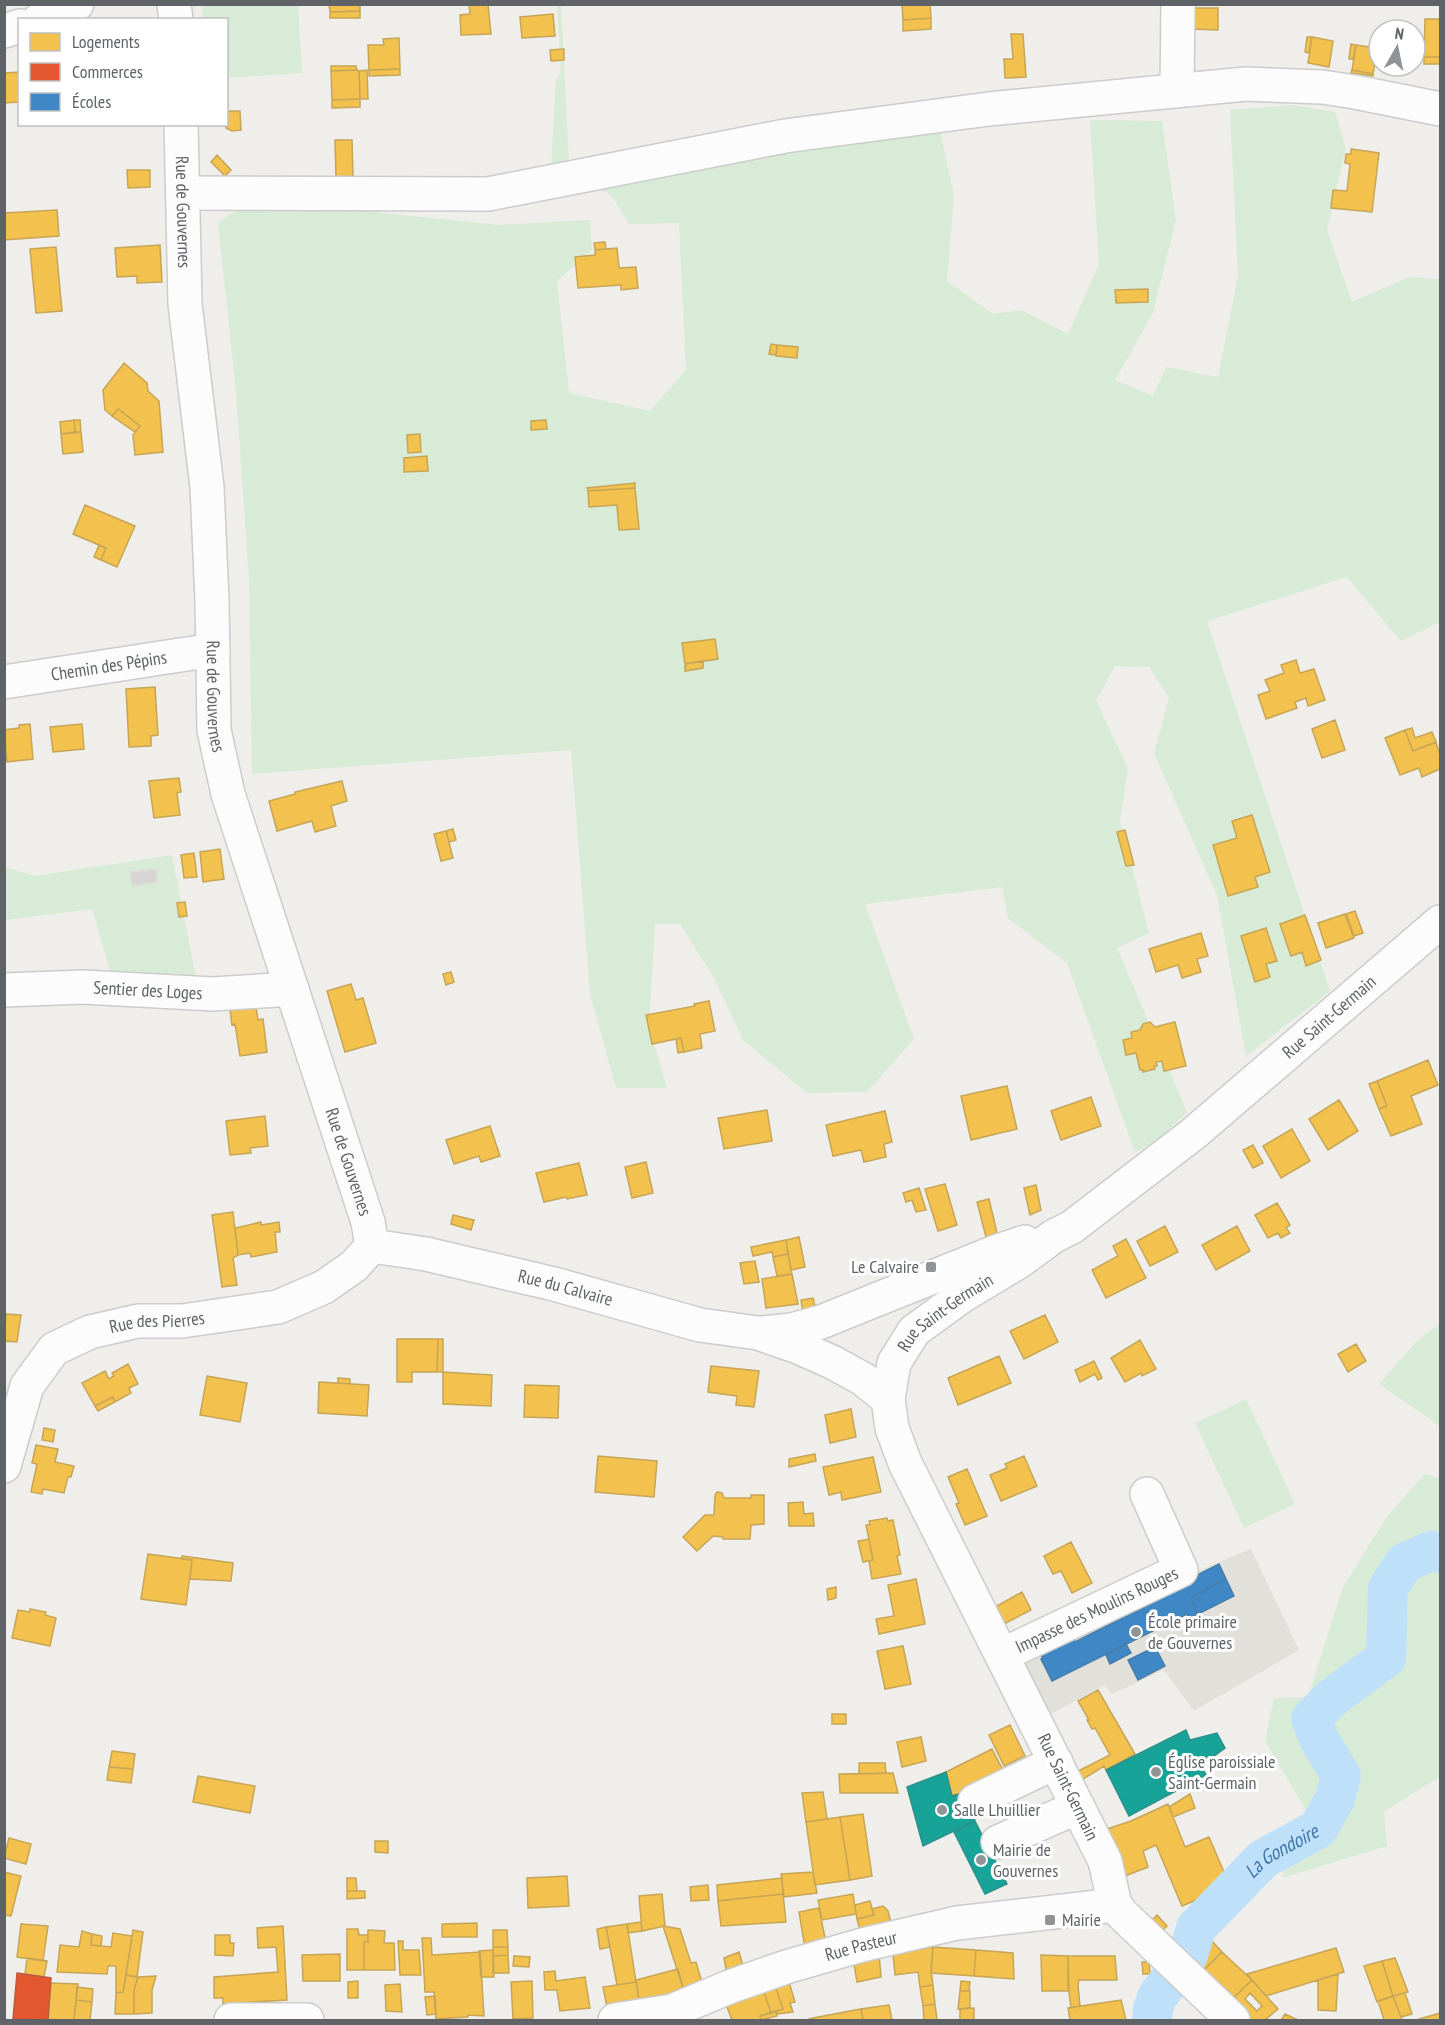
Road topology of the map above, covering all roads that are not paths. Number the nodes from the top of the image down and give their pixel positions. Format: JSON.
{"nodes":[{"id":1,"x":77,"y":4,"type":"edge"},
{"id":2,"x":1178,"y":4,"type":"edge"},
{"id":3,"x":44,"y":18,"type":"edge"},
{"id":4,"x":1177,"y":91,"type":"junction"},
{"id":5,"x":1440,"y":109,"type":"edge"},
{"id":6,"x":181,"y":126,"type":"edge"},
{"id":7,"x":183,"y":193,"type":"junction"},
{"id":8,"x":213,"y":650,"type":"junction"},
{"id":9,"x":4,"y":682,"type":"edge"},
{"id":10,"x":1440,"y":922,"type":"edge"},
{"id":11,"x":292,"y":989,"type":"junction"},
{"id":12,"x":4,"y":990,"type":"edge"},
{"id":13,"x":1054,"y":1236,"type":"junction"},
{"id":14,"x":372,"y":1246,"type":"junction"},
{"id":15,"x":758,"y":1333,"type":"junction"},
{"id":16,"x":888,"y":1399,"type":"junction"},
{"id":17,"x":4,"y":1466,"type":"edge"},
{"id":18,"x":1146,"y":1494,"type":"dead end"},
{"id":19,"x":1002,"y":1655,"type":"junction"},
{"id":20,"x":1056,"y":1762,"type":"junction"},
{"id":21,"x":975,"y":1801,"type":"dead end"},
{"id":22,"x":1078,"y":1807,"type":"junction"},
{"id":23,"x":998,"y":1842,"type":"dead end"},
{"id":24,"x":1115,"y":1905,"type":"junction"},
{"id":25,"x":231,"y":2020,"type":"edge"},
{"id":26,"x":307,"y":2020,"type":"edge"},
{"id":27,"x":615,"y":2020,"type":"edge"},
{"id":28,"x":1233,"y":2020,"type":"edge"}],
"edges":[{"from":1,"to":3,"type":"street"},
{"from":2,"to":4,"type":"street"},
{"from":4,"to":5,"type":"street"},
{"from":4,"to":7,"type":"street"},
{"from":6,"to":7,"type":"street","name":"Rue de Gouvernes"},
{"from":7,"to":8,"type":"street","name":"Rue de Gouvernes"},
{"from":8,"to":9,"type":"street","name":"Chemin des Pépins"},
{"from":8,"to":11,"type":"street","name":"Rue de Gouvernes"},
{"from":10,"to":13,"type":"street","name":"Rue Saint-Germain"},
{"from":11,"to":12,"type":"street","name":"Sentier des Loges"},
{"from":11,"to":14,"type":"street","name":"Rue de Gouvernes"},
{"from":13,"to":15,"type":"street","name":"Rue du Calvaire"},
{"from":13,"to":16,"type":"street","name":"Rue Saint-Germain"},
{"from":14,"to":15,"type":"street","name":"Rue du Calvaire"},
{"from":14,"to":17,"type":"street","name":"Rue des Pierres"},
{"from":15,"to":16,"type":"street","name":"Rue du Calvaire"},
{"from":16,"to":19,"type":"street","name":"Rue Saint-Germain"},
{"from":18,"to":19,"type":"street","name":"Impasse des Moulins Rouges"},
{"from":19,"to":20,"type":"street","name":"Rue Saint-Germain"},
{"from":20,"to":21,"type":"street"},
{"from":20,"to":22,"type":"street","name":"Rue Saint-Germain"},
{"from":22,"to":23,"type":"street"},
{"from":22,"to":24,"type":"street","name":"Rue Saint-Germain"},
{"from":24,"to":27,"type":"street","name":"Rue Pasteur"},
{"from":24,"to":28,"type":"street"},
{"from":25,"to":26,"type":"street"}]}
